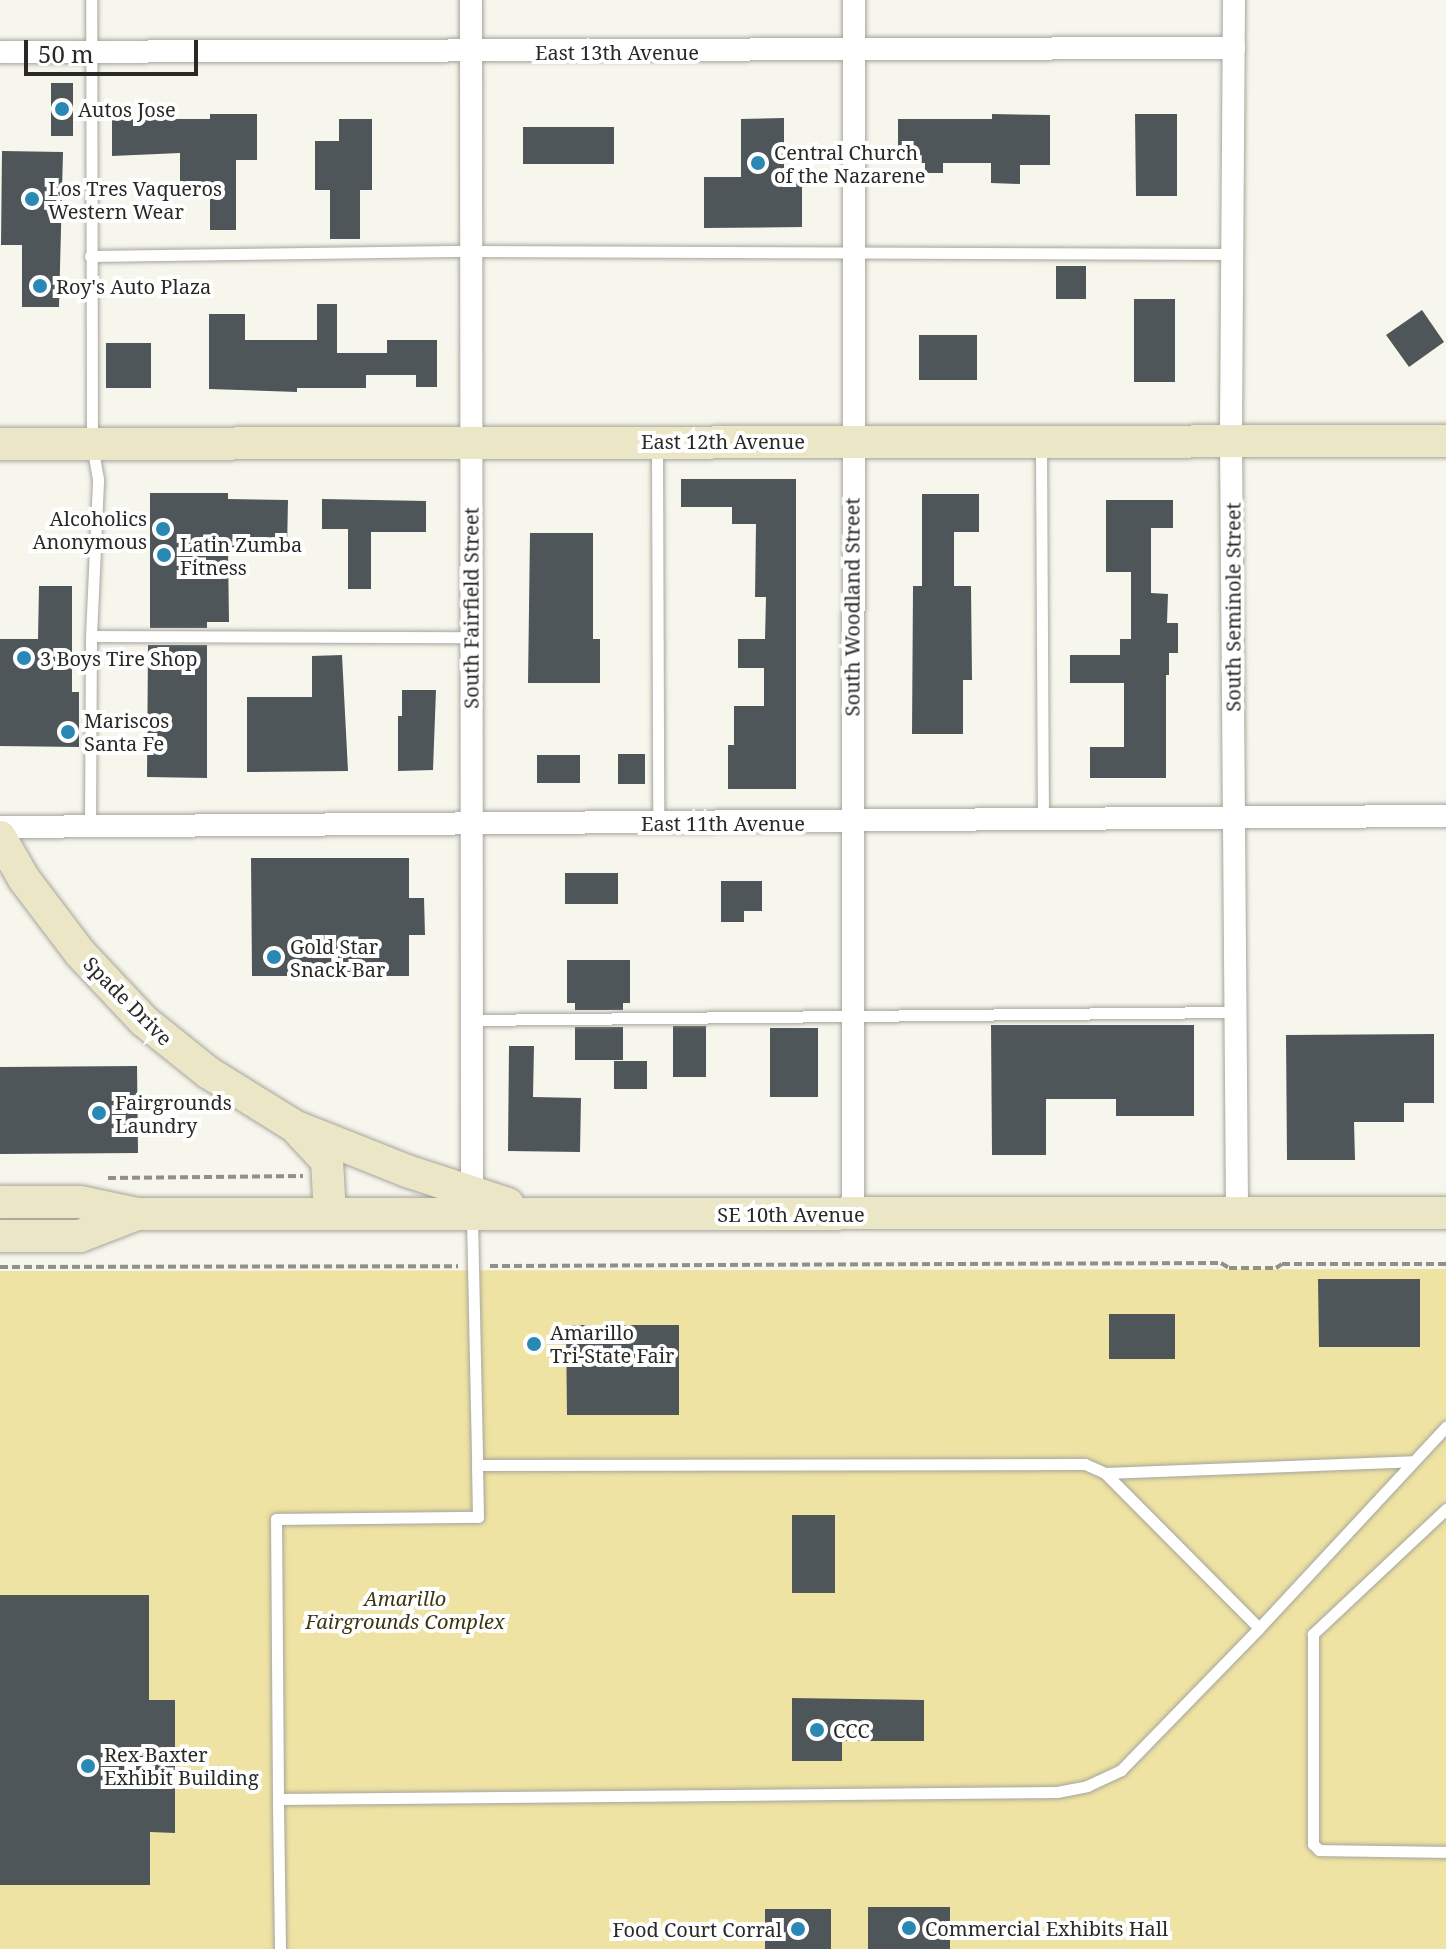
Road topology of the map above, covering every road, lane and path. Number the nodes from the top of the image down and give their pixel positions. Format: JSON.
{"nodes":[{"id":1,"x":91,"y":0,"type":"edge"},
{"id":2,"x":471,"y":0,"type":"edge"},
{"id":3,"x":854,"y":0,"type":"edge"},
{"id":4,"x":1234,"y":0,"type":"edge"},
{"id":5,"x":1234,"y":48,"type":"junction"},
{"id":6,"x":854,"y":50,"type":"junction"},
{"id":7,"x":0,"y":52,"type":"edge"},
{"id":8,"x":92,"y":52,"type":"junction"},
{"id":9,"x":471,"y":53,"type":"junction"},
{"id":10,"x":471,"y":251,"type":"junction"},
{"id":11,"x":853,"y":251,"type":"junction"},
{"id":12,"x":1232,"y":254,"type":"junction"},
{"id":13,"x":90,"y":256,"type":"junction"},
{"id":14,"x":657,"y":441,"type":"junction"},
{"id":15,"x":851,"y":441,"type":"junction"},
{"id":16,"x":1041,"y":441,"type":"junction"},
{"id":17,"x":1446,"y":441,"type":"edge"},
{"id":18,"x":472,"y":442,"type":"junction"},
{"id":19,"x":1231,"y":442,"type":"junction"},
{"id":20,"x":0,"y":444,"type":"edge"},
{"id":21,"x":92,"y":444,"type":"junction"},
{"id":22,"x":91,"y":636,"type":"junction"},
{"id":23,"x":471,"y":637,"type":"junction"},
{"id":24,"x":1446,"y":816,"type":"edge"},
{"id":25,"x":1235,"y":817,"type":"junction"},
{"id":26,"x":1043,"y":820,"type":"junction"},
{"id":27,"x":852,"y":823,"type":"junction"},
{"id":28,"x":658,"y":824,"type":"junction"},
{"id":29,"x":471,"y":825,"type":"junction"},
{"id":30,"x":0,"y":827,"type":"edge"},
{"id":31,"x":90,"y":827,"type":"junction"},
{"id":32,"x":0,"y":837,"type":"edge"},
{"id":33,"x":1236,"y":1012,"type":"junction"},
{"id":34,"x":852,"y":1016,"type":"junction"},
{"id":35,"x":469,"y":1020,"type":"junction"},
{"id":36,"x":294,"y":1126,"type":"junction"},
{"id":37,"x":313,"y":1176,"type":"dead end"},
{"id":38,"x":94,"y":1178,"type":"dead end"},
{"id":39,"x":0,"y":1202,"type":"edge"},
{"id":40,"x":472,"y":1204,"type":"junction"},
{"id":41,"x":1446,"y":1213,"type":"edge"},
{"id":42,"x":137,"y":1214,"type":"junction"},
{"id":43,"x":330,"y":1214,"type":"junction"},
{"id":44,"x":853,"y":1214,"type":"junction"},
{"id":45,"x":1237,"y":1214,"type":"junction"},
{"id":46,"x":546,"y":1215,"type":"joint"},
{"id":47,"x":7,"y":1238,"type":"edge"},
{"id":48,"x":1446,"y":1264,"type":"edge"},
{"id":49,"x":472,"y":1266,"type":"junction"},
{"id":50,"x":0,"y":1267,"type":"edge"},
{"id":51,"x":1446,"y":1427,"type":"edge"},
{"id":52,"x":1413,"y":1461,"type":"junction"},
{"id":53,"x":477,"y":1465,"type":"junction"},
{"id":54,"x":1105,"y":1473,"type":"junction"},
{"id":55,"x":1446,"y":1509,"type":"edge"},
{"id":56,"x":1259,"y":1628,"type":"junction"},
{"id":57,"x":278,"y":1799,"type":"junction"},
{"id":58,"x":1446,"y":1852,"type":"edge"},
{"id":59,"x":280,"y":1949,"type":"edge"}],
"edges":[{"from":1,"to":8,"type":"lane"},
{"from":2,"to":9,"type":"street","name":"South Fairfield Street"},
{"from":3,"to":6,"type":"street","name":"South Woodland Street"},
{"from":4,"to":5,"type":"street","name":"South Seminole Street"},
{"from":5,"to":6,"type":"street","name":"East 13th Avenue"},
{"from":5,"to":12,"type":"street","name":"South Seminole Street"},
{"from":6,"to":9,"type":"street","name":"East 13th Avenue"},
{"from":6,"to":11,"type":"street","name":"South Woodland Street"},
{"from":7,"to":8,"type":"street","name":"East 13th Avenue"},
{"from":8,"to":9,"type":"street","name":"East 13th Avenue"},
{"from":8,"to":13,"type":"lane"},
{"from":9,"to":10,"type":"street","name":"South Fairfield Street"},
{"from":10,"to":11,"type":"lane"},
{"from":10,"to":13,"type":"lane"},
{"from":10,"to":18,"type":"street","name":"South Fairfield Street"},
{"from":11,"to":12,"type":"lane"},
{"from":11,"to":15,"type":"street","name":"South Woodland Street"},
{"from":12,"to":19,"type":"street","name":"South Seminole Street"},
{"from":13,"to":21,"type":"lane"},
{"from":14,"to":15,"type":"main road","name":"East 12th Avenue"},
{"from":14,"to":18,"type":"main road","name":"East 12th Avenue"},
{"from":14,"to":28,"type":"lane"},
{"from":15,"to":16,"type":"main road","name":"East 12th Avenue"},
{"from":15,"to":27,"type":"street","name":"South Woodland Street"},
{"from":16,"to":19,"type":"main road","name":"East 12th Avenue"},
{"from":16,"to":26,"type":"lane"},
{"from":17,"to":19,"type":"main road","name":"East 12th Avenue"},
{"from":18,"to":21,"type":"main road","name":"East 12th Avenue"},
{"from":18,"to":23,"type":"street","name":"South Fairfield Street"},
{"from":19,"to":25,"type":"street","name":"South Seminole Street"},
{"from":20,"to":21,"type":"main road","name":"East 12th Avenue"},
{"from":21,"to":22,"type":"lane"},
{"from":22,"to":23,"type":"lane"},
{"from":22,"to":31,"type":"lane"},
{"from":23,"to":29,"type":"street","name":"South Fairfield Street"},
{"from":24,"to":25,"type":"street","name":"East 11th Avenue"},
{"from":25,"to":26,"type":"street","name":"East 11th Avenue"},
{"from":25,"to":33,"type":"street","name":"South Seminole Street"},
{"from":26,"to":27,"type":"street","name":"East 11th Avenue"},
{"from":27,"to":28,"type":"street","name":"East 11th Avenue"},
{"from":27,"to":34,"type":"street","name":"South Woodland Street"},
{"from":28,"to":29,"type":"street","name":"East 11th Avenue"},
{"from":29,"to":31,"type":"street","name":"East 11th Avenue"},
{"from":29,"to":35,"type":"street","name":"South Fairfield Street"},
{"from":30,"to":31,"type":"street","name":"East 11th Avenue"},
{"from":32,"to":36,"type":"main road","name":"Spade Drive"},
{"from":33,"to":34,"type":"lane"},
{"from":33,"to":45,"type":"street","name":"South Seminole Street"},
{"from":34,"to":35,"type":"lane"},
{"from":34,"to":44,"type":"street","name":"South Woodland Street"},
{"from":35,"to":40,"type":"street","name":"South Fairfield Street"},
{"from":36,"to":40,"type":"main road","name":"Spade Drive"},
{"from":36,"to":43,"type":"main road","name":"Spade Drive"},
{"from":37,"to":38,"type":"path"},
{"from":39,"to":42,"type":"main road"},
{"from":40,"to":43,"type":"main road"},
{"from":40,"to":46,"type":"main road","name":"Spade Drive"},
{"from":40,"to":49,"type":"lane"},
{"from":41,"to":45,"type":"main road","name":"SE 10th Avenue"},
{"from":42,"to":43,"type":"main road"},
{"from":42,"to":47,"type":"main road"},
{"from":44,"to":45,"type":"main road","name":"SE 10th Avenue"},
{"from":44,"to":46,"type":"main road","name":"SE 10th Avenue"},
{"from":48,"to":49,"type":"path"},
{"from":49,"to":50,"type":"path"},
{"from":49,"to":53,"type":"lane"},
{"from":51,"to":52,"type":"lane"},
{"from":52,"to":54,"type":"lane"},
{"from":52,"to":56,"type":"lane"},
{"from":53,"to":54,"type":"lane"},
{"from":53,"to":57,"type":"lane"},
{"from":54,"to":56,"type":"lane"},
{"from":55,"to":58,"type":"lane"},
{"from":56,"to":57,"type":"lane"},
{"from":57,"to":59,"type":"lane"}]}
